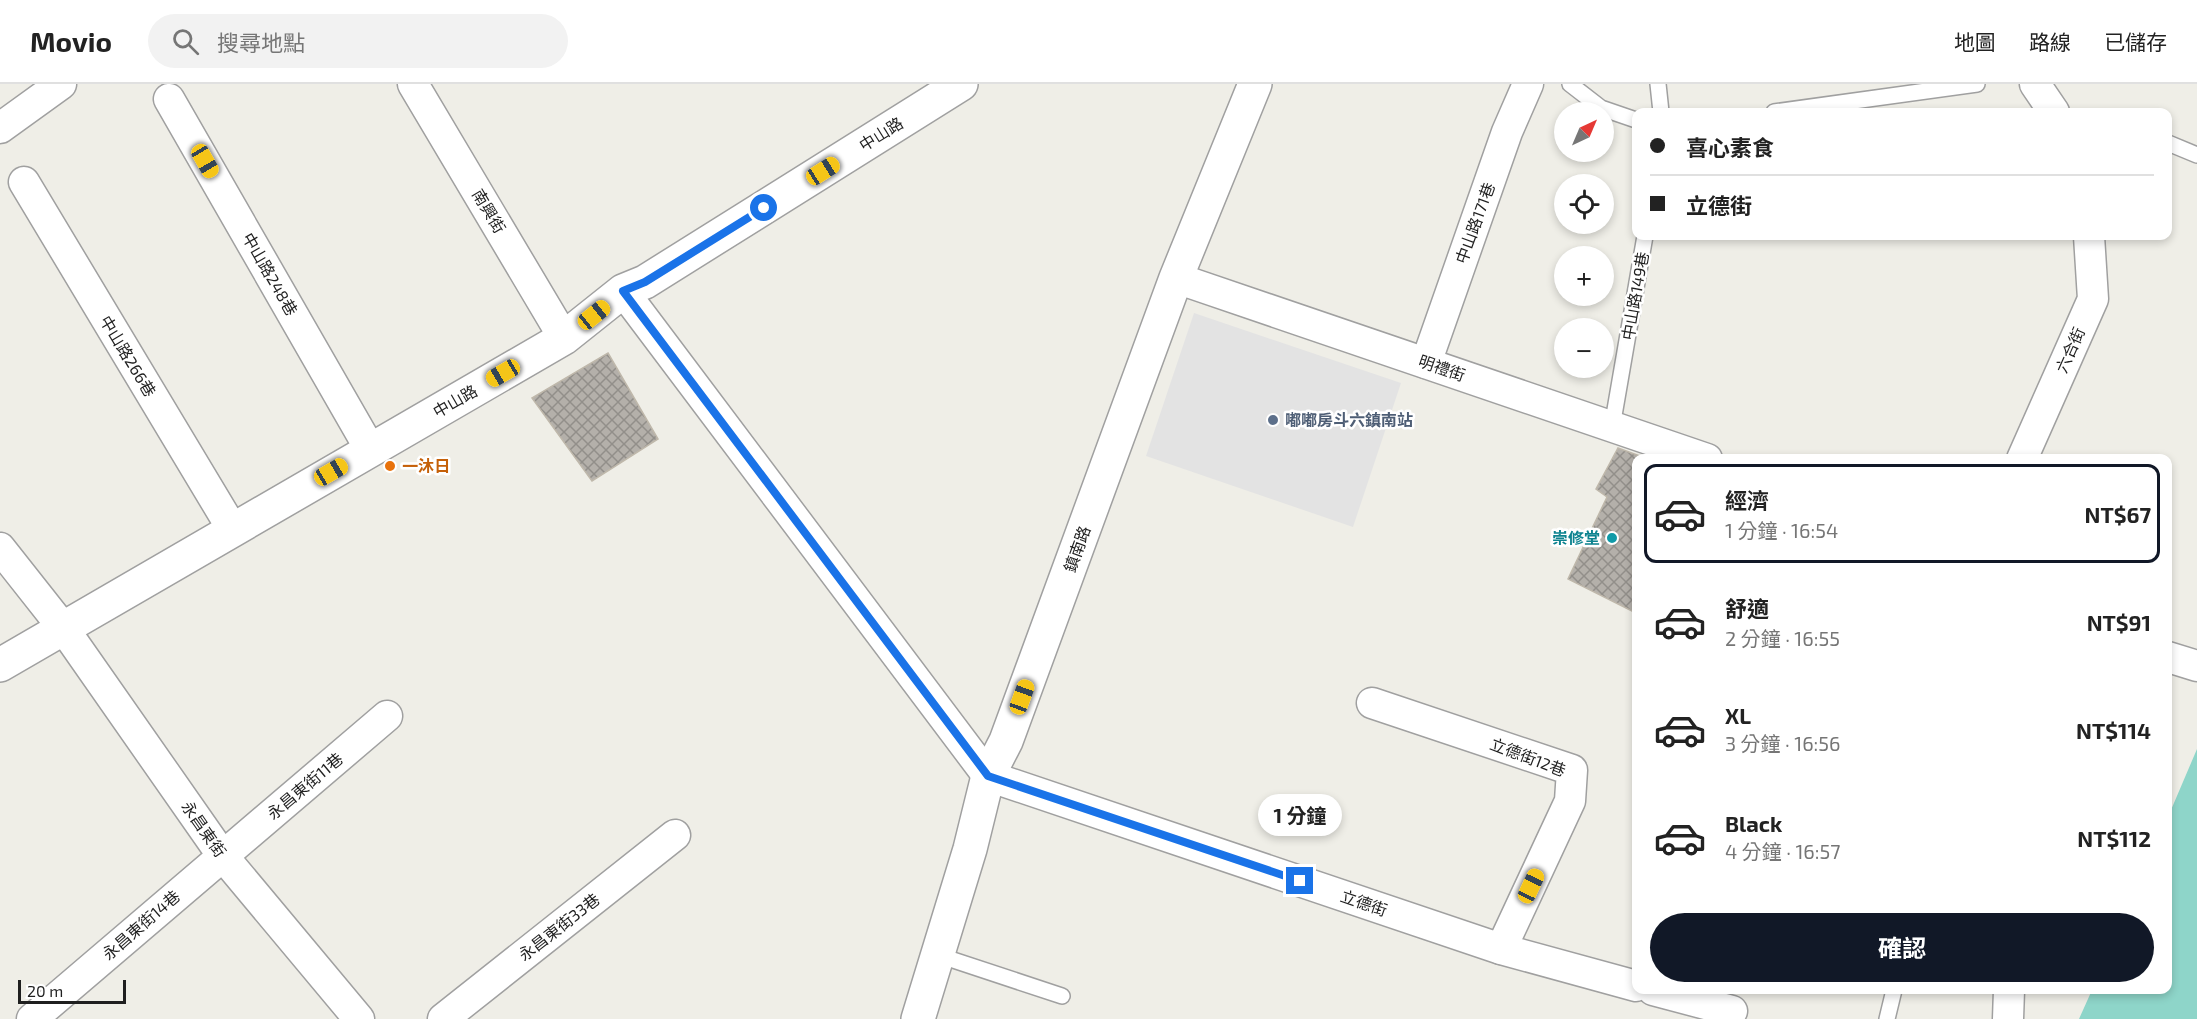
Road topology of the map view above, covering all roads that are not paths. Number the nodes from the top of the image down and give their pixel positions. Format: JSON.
{"nodes":[{"id":1,"x":61,"y":84,"type":"edge"},
{"id":2,"x":413,"y":84,"type":"edge"},
{"id":3,"x":961,"y":84,"type":"edge"},
{"id":4,"x":1254,"y":84,"type":"edge"},
{"id":5,"x":1528,"y":84,"type":"edge"},
{"id":6,"x":1570,"y":84,"type":"edge"},
{"id":7,"x":1658,"y":84,"type":"edge"},
{"id":8,"x":1977,"y":84,"type":"edge"},
{"id":9,"x":2035,"y":84,"type":"edge"},
{"id":10,"x":170,"y":99,"type":"dead end"},
{"id":11,"x":1661,"y":108,"type":"edge"},
{"id":12,"x":1803,"y":108,"type":"edge"},
{"id":13,"x":2053,"y":108,"type":"edge"},
{"id":14,"x":1632,"y":119,"type":"edge"},
{"id":15,"x":0,"y":128,"type":"edge"},
{"id":16,"x":2172,"y":145,"type":"edge"},
{"id":17,"x":2197,"y":155,"type":"edge"},
{"id":18,"x":24,"y":182,"type":"dead end"},
{"id":19,"x":1644,"y":240,"type":"edge"},
{"id":20,"x":2089,"y":240,"type":"edge"},
{"id":21,"x":1176,"y":278,"type":"junction"},
{"id":22,"x":623,"y":291,"type":"junction"},
{"id":23,"x":564,"y":338,"type":"junction"},
{"id":24,"x":1426,"y":363,"type":"junction"},
{"id":25,"x":1612,"y":427,"type":"junction"},
{"id":26,"x":370,"y":449,"type":"junction"},
{"id":27,"x":1692,"y":454,"type":"edge"},
{"id":28,"x":2024,"y":454,"type":"edge"},
{"id":29,"x":233,"y":530,"type":"junction"},
{"id":30,"x":0,"y":548,"type":"edge"},
{"id":31,"x":64,"y":628,"type":"junction"},
{"id":32,"x":2172,"y":658,"type":"edge"},
{"id":33,"x":0,"y":665,"type":"edge"},
{"id":34,"x":2197,"y":666,"type":"edge"},
{"id":35,"x":1372,"y":703,"type":"dead end"},
{"id":36,"x":387,"y":716,"type":"dead end"},
{"id":37,"x":988,"y":776,"type":"junction"},
{"id":38,"x":675,"y":835,"type":"dead end"},
{"id":39,"x":222,"y":855,"type":"junction"},
{"id":40,"x":1501,"y":949,"type":"junction"},
{"id":41,"x":938,"y":955,"type":"junction"},
{"id":42,"x":1632,"y":985,"type":"edge"},
{"id":43,"x":1672,"y":994,"type":"edge"},
{"id":44,"x":1893,"y":994,"type":"edge"},
{"id":45,"x":2009,"y":994,"type":"edge"},
{"id":46,"x":1062,"y":996,"type":"dead end"},
{"id":47,"x":1734,"y":1007,"type":"edge"},
{"id":48,"x":32,"y":1019,"type":"edge"},
{"id":49,"x":359,"y":1019,"type":"edge"},
{"id":50,"x":443,"y":1019,"type":"edge"},
{"id":51,"x":918,"y":1019,"type":"edge"},
{"id":52,"x":1887,"y":1019,"type":"edge"},
{"id":53,"x":2008,"y":1019,"type":"edge"}],
"edges":[{"from":1,"to":15,"type":"street"},
{"from":2,"to":23,"type":"street","name":"南興街"},
{"from":3,"to":22,"type":"street","name":"中山路"},
{"from":4,"to":21,"type":"street","name":"鎮南路"},
{"from":5,"to":24,"type":"street","name":"中山路171巷"},
{"from":6,"to":14,"type":"lane"},
{"from":7,"to":11,"type":"lane"},
{"from":8,"to":12,"type":"lane"},
{"from":9,"to":13,"type":"street"},
{"from":10,"to":26,"type":"street","name":"中山路248巷"},
{"from":16,"to":17,"type":"lane"},
{"from":18,"to":29,"type":"street","name":"中山路266巷"},
{"from":19,"to":25,"type":"lane","name":"中山路149巷"},
{"from":20,"to":28,"type":"street","name":"六合街"},
{"from":21,"to":24,"type":"street","name":"明禮街"},
{"from":21,"to":37,"type":"street","name":"鎮南路"},
{"from":22,"to":23,"type":"street","name":"中山路"},
{"from":22,"to":37,"type":"street"},
{"from":23,"to":26,"type":"street","name":"中山路"},
{"from":24,"to":25,"type":"street","name":"明禮街"},
{"from":25,"to":27,"type":"street","name":"明禮街"},
{"from":26,"to":29,"type":"street","name":"中山路"},
{"from":29,"to":31,"type":"street","name":"中山路"},
{"from":30,"to":31,"type":"street","name":"永昌東街"},
{"from":31,"to":33,"type":"street","name":"中山路"},
{"from":31,"to":39,"type":"street","name":"永昌東街"},
{"from":32,"to":34,"type":"street"},
{"from":35,"to":40,"type":"street","name":"立德街12巷"},
{"from":36,"to":39,"type":"street","name":"永昌東街11巷"},
{"from":37,"to":40,"type":"street","name":"立德街"},
{"from":37,"to":41,"type":"street","name":"鎮南路"},
{"from":38,"to":50,"type":"street","name":"永昌東街33巷"},
{"from":39,"to":48,"type":"street","name":"永昌東街14巷"},
{"from":39,"to":49,"type":"street","name":"永昌東街"},
{"from":40,"to":42,"type":"street","name":"立德街"},
{"from":41,"to":46,"type":"lane"},
{"from":41,"to":51,"type":"street","name":"鎮南路"},
{"from":43,"to":47,"type":"street"},
{"from":44,"to":52,"type":"lane"},
{"from":45,"to":53,"type":"street"}]}
